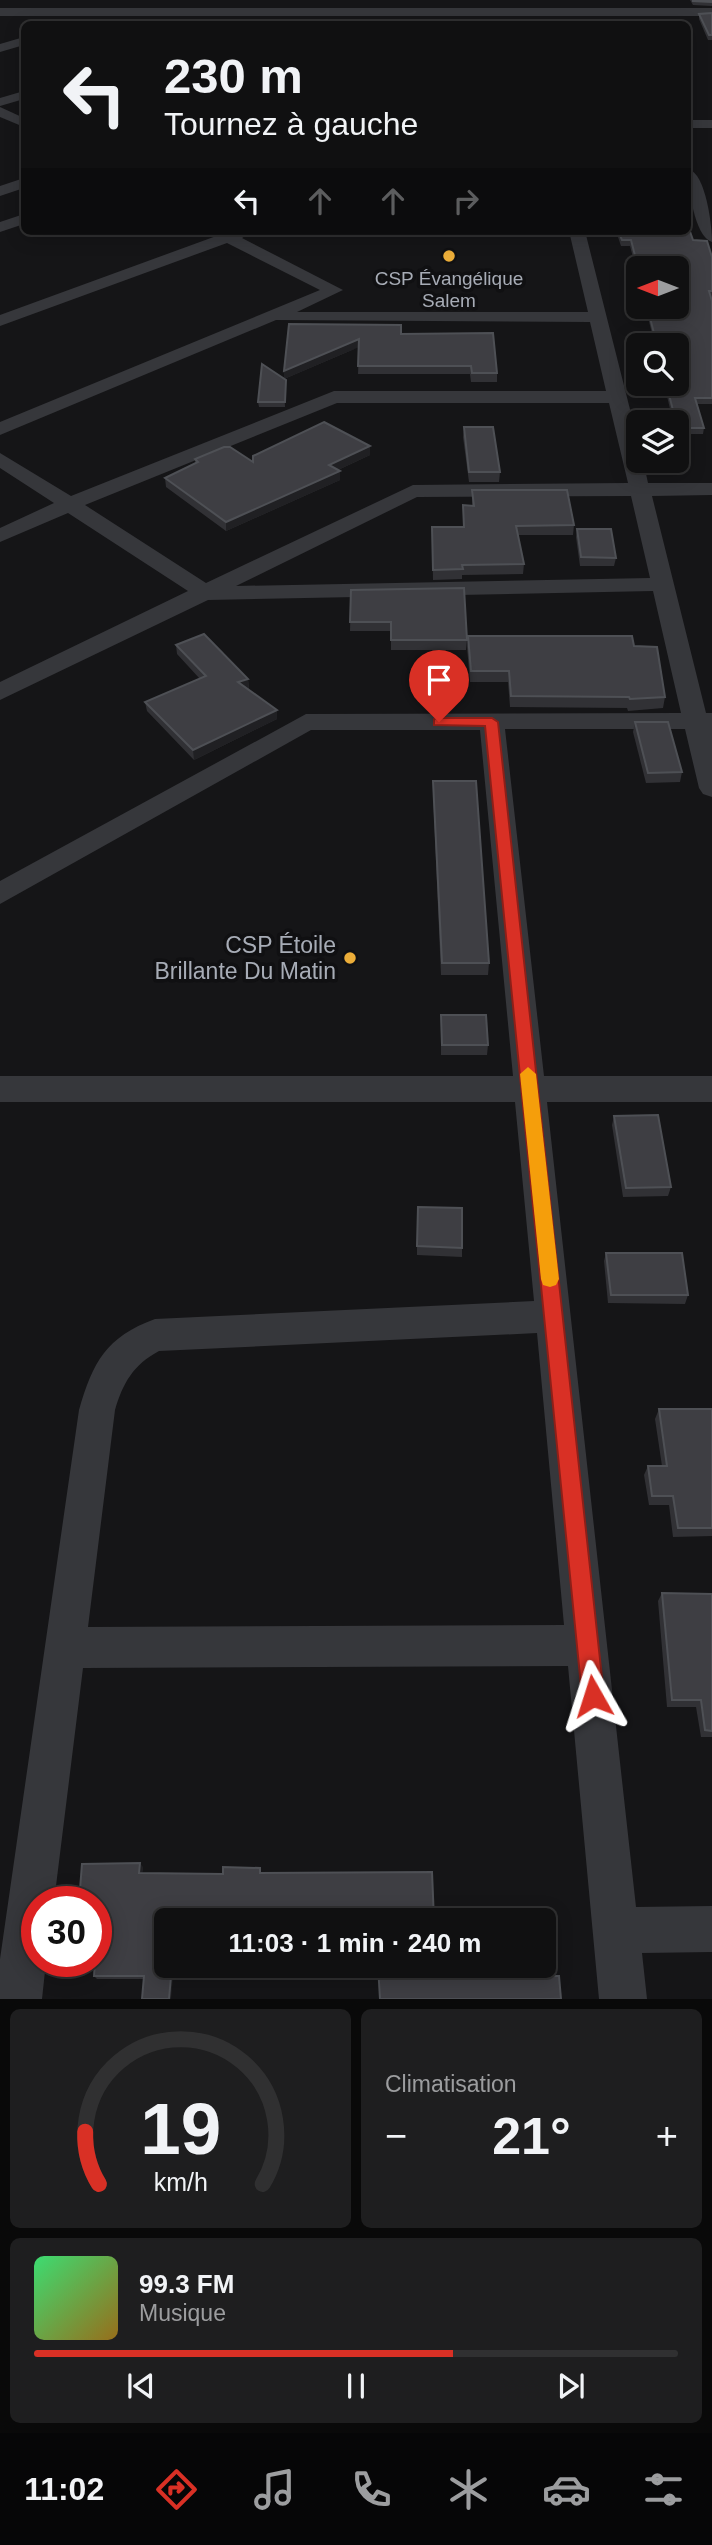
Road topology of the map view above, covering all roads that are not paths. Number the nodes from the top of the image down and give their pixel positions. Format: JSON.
{"nodes":[{"id":1,"x":54,"y":6,"type":"edge"},
{"id":2,"x":0,"y":12,"type":"edge"},
{"id":3,"x":440,"y":12,"type":"edge"},
{"id":4,"x":525,"y":12,"type":"edge"},
{"id":5,"x":626,"y":12,"type":"edge"},
{"id":6,"x":712,"y":12,"type":"edge"},
{"id":7,"x":139,"y":13,"type":"junction"},
{"id":8,"x":327,"y":13,"type":"junction"},
{"id":9,"x":45,"y":21,"type":"edge"},
{"id":10,"x":161,"y":21,"type":"edge"},
{"id":11,"x":315,"y":21,"type":"edge"},
{"id":12,"x":21,"y":42,"type":"edge"},
{"id":13,"x":0,"y":48,"type":"edge"},
{"id":14,"x":21,"y":96,"type":"edge"},
{"id":15,"x":0,"y":102,"type":"edge"},
{"id":16,"x":0,"y":111,"type":"edge"},
{"id":17,"x":21,"y":122,"type":"edge"},
{"id":18,"x":691,"y":124,"type":"edge"},
{"id":19,"x":712,"y":124,"type":"edge"},
{"id":20,"x":691,"y":179,"type":"edge"},
{"id":21,"x":712,"y":181,"type":"edge"},
{"id":22,"x":21,"y":184,"type":"edge"},
{"id":23,"x":691,"y":184,"type":"edge"},
{"id":24,"x":0,"y":191,"type":"edge"},
{"id":25,"x":21,"y":220,"type":"edge"},
{"id":26,"x":0,"y":227,"type":"edge"},
{"id":27,"x":234,"y":235,"type":"edge"},
{"id":28,"x":579,"y":235,"type":"edge"},
{"id":29,"x":228,"y":237,"type":"junction"},
{"id":30,"x":712,"y":237,"type":"edge"},
{"id":31,"x":269,"y":317,"type":"junction"},
{"id":32,"x":598,"y":317,"type":"junction"},
{"id":33,"x":0,"y":321,"type":"edge"},
{"id":34,"x":617,"y":397,"type":"junction"},
{"id":35,"x":0,"y":429,"type":"edge"},
{"id":36,"x":0,"y":459,"type":"edge"},
{"id":37,"x":712,"y":489,"type":"edge"},
{"id":38,"x":640,"y":490,"type":"junction"},
{"id":39,"x":70,"y":505,"type":"junction"},
{"id":40,"x":0,"y":536,"type":"edge"},
{"id":41,"x":663,"y":584,"type":"junction"},
{"id":42,"x":206,"y":593,"type":"junction"},
{"id":43,"x":0,"y":692,"type":"edge"},
{"id":44,"x":704,"y":721,"type":"edge"},
{"id":45,"x":492,"y":722,"type":"junction"},
{"id":46,"x":712,"y":789,"type":"edge"},
{"id":47,"x":0,"y":894,"type":"edge"},
{"id":48,"x":0,"y":1089,"type":"edge"},
{"id":49,"x":530,"y":1089,"type":"junction"},
{"id":50,"x":712,"y":1089,"type":"edge"},
{"id":51,"x":554,"y":1316,"type":"junction"},
{"id":52,"x":587,"y":1645,"type":"junction"},
{"id":53,"x":65,"y":1648,"type":"junction"},
{"id":54,"x":712,"y":1929,"type":"edge"},
{"id":55,"x":617,"y":1930,"type":"junction"},
{"id":56,"x":18,"y":1999,"type":"edge"},
{"id":57,"x":623,"y":1999,"type":"edge"}],
"edges":[{"from":1,"to":2,"type":"street"},
{"from":1,"to":7,"type":"street"},
{"from":1,"to":9,"type":"street"},
{"from":3,"to":4,"type":"street"},
{"from":3,"to":8,"type":"street"},
{"from":4,"to":5,"type":"street"},
{"from":5,"to":6,"type":"street"},
{"from":7,"to":8,"type":"street"},
{"from":7,"to":10,"type":"street"},
{"from":8,"to":11,"type":"street"},
{"from":12,"to":13,"type":"street"},
{"from":14,"to":15,"type":"street"},
{"from":16,"to":17,"type":"street"},
{"from":18,"to":19,"type":"street"},
{"from":20,"to":21,"type":"street"},
{"from":22,"to":24,"type":"street"},
{"from":23,"to":30,"type":"street"},
{"from":25,"to":26,"type":"street"},
{"from":27,"to":29,"type":"street"},
{"from":28,"to":32,"type":"street"},
{"from":29,"to":31,"type":"street"},
{"from":29,"to":33,"type":"street"},
{"from":31,"to":32,"type":"street"},
{"from":31,"to":35,"type":"street"},
{"from":32,"to":34,"type":"street"},
{"from":34,"to":38,"type":"street"},
{"from":34,"to":39,"type":"street"},
{"from":36,"to":39,"type":"street"},
{"from":37,"to":38,"type":"street"},
{"from":38,"to":41,"type":"street"},
{"from":38,"to":42,"type":"street"},
{"from":39,"to":40,"type":"street"},
{"from":39,"to":42,"type":"street"},
{"from":41,"to":42,"type":"street"},
{"from":41,"to":44,"type":"street"},
{"from":42,"to":43,"type":"street"},
{"from":44,"to":45,"type":"street"},
{"from":44,"to":46,"type":"street"},
{"from":45,"to":47,"type":"street"},
{"from":45,"to":49,"type":"street"},
{"from":48,"to":49,"type":"street"},
{"from":49,"to":50,"type":"street"},
{"from":49,"to":51,"type":"street"},
{"from":51,"to":52,"type":"street"},
{"from":51,"to":53,"type":"street"},
{"from":52,"to":53,"type":"street"},
{"from":52,"to":55,"type":"street"},
{"from":53,"to":56,"type":"street"},
{"from":54,"to":55,"type":"street"},
{"from":55,"to":57,"type":"street"}]}
